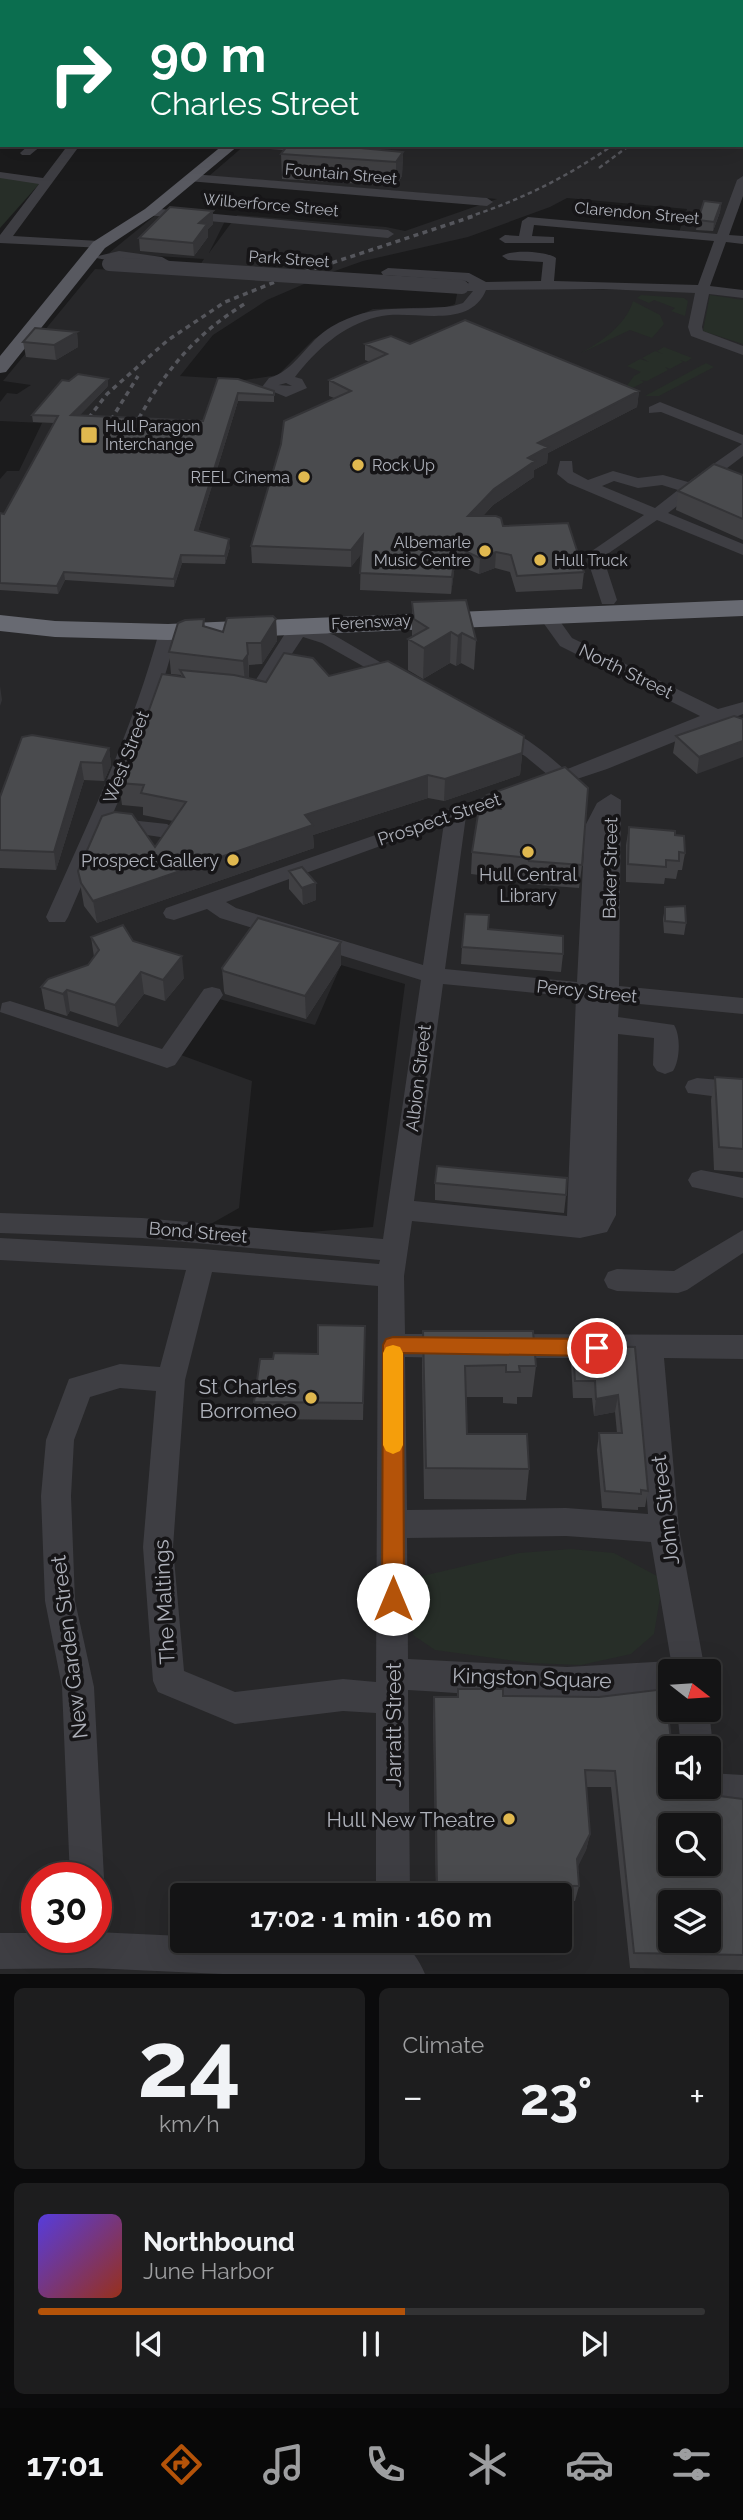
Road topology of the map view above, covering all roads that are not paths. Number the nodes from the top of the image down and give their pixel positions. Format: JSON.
{"nodes":[{"id":1,"x":73,"y":147,"type":"edge"},
{"id":2,"x":230,"y":147,"type":"edge"},
{"id":3,"x":281,"y":147,"type":"edge"},
{"id":4,"x":327,"y":151,"type":"edge"},
{"id":5,"x":4,"y":176,"type":"dead end"},
{"id":6,"x":192,"y":178,"type":"junction"},
{"id":7,"x":743,"y":180,"type":"edge"},
{"id":8,"x":47,"y":182,"type":"junction"},
{"id":9,"x":487,"y":202,"type":"dead end"},
{"id":10,"x":739,"y":203,"type":"edge"},
{"id":11,"x":150,"y":212,"type":"junction"},
{"id":12,"x":388,"y":234,"type":"dead end"},
{"id":13,"x":724,"y":238,"type":"junction"},
{"id":14,"x":505,"y":239,"type":"dead end"},
{"id":15,"x":524,"y":240,"type":"junction"},
{"id":16,"x":549,"y":240,"type":"dead end"},
{"id":17,"x":743,"y":240,"type":"edge"},
{"id":18,"x":1,"y":242,"type":"edge"},
{"id":19,"x":508,"y":256,"type":"dead end"},
{"id":20,"x":101,"y":258,"type":"junction"},
{"id":21,"x":268,"y":268,"type":"dead end"},
{"id":22,"x":388,"y":272,"type":"dead end"},
{"id":23,"x":547,"y":284,"type":"junction"},
{"id":24,"x":481,"y":287,"type":"junction"},
{"id":25,"x":703,"y":288,"type":"junction"},
{"id":26,"x":743,"y":294,"type":"edge"},
{"id":27,"x":743,"y":351,"type":"edge"},
{"id":28,"x":0,"y":368,"type":"edge"},
{"id":29,"x":286,"y":379,"type":"dead end"},
{"id":30,"x":654,"y":410,"type":"dead end"},
{"id":31,"x":743,"y":440,"type":"edge"},
{"id":32,"x":743,"y":449,"type":"edge"},
{"id":33,"x":566,"y":464,"type":"dead end"},
{"id":34,"x":590,"y":485,"type":"junction"},
{"id":35,"x":690,"y":488,"type":"junction"},
{"id":36,"x":659,"y":512,"type":"junction"},
{"id":37,"x":743,"y":550,"type":"edge"},
{"id":38,"x":743,"y":593,"type":"edge"},
{"id":39,"x":608,"y":600,"type":"junction"},
{"id":40,"x":743,"y":608,"type":"edge"},
{"id":41,"x":0,"y":612,"type":"edge"},
{"id":42,"x":546,"y":614,"type":"junction"},
{"id":43,"x":0,"y":623,"type":"edge"},
{"id":44,"x":293,"y":628,"type":"junction"},
{"id":45,"x":167,"y":632,"type":"junction"},
{"id":46,"x":215,"y":687,"type":"edge"},
{"id":47,"x":416,"y":688,"type":"edge"},
{"id":48,"x":743,"y":708,"type":"edge"},
{"id":49,"x":716,"y":716,"type":"junction"},
{"id":50,"x":475,"y":720,"type":"edge"},
{"id":51,"x":562,"y":777,"type":"junction"},
{"id":52,"x":456,"y":812,"type":"junction"},
{"id":53,"x":101,"y":823,"type":"junction"},
{"id":54,"x":167,"y":831,"type":"edge"},
{"id":55,"x":211,"y":902,"type":"junction"},
{"id":56,"x":174,"y":913,"type":"dead end"},
{"id":57,"x":57,"y":916,"type":"dead end"},
{"id":58,"x":431,"y":975,"type":"junction"},
{"id":59,"x":596,"y":992,"type":"junction"},
{"id":60,"x":212,"y":995,"type":"dead end"},
{"id":61,"x":743,"y":1006,"type":"edge"},
{"id":62,"x":10,"y":1009,"type":"dead end"},
{"id":63,"x":606,"y":1024,"type":"junction"},
{"id":64,"x":665,"y":1065,"type":"dead end"},
{"id":65,"x":697,"y":1087,"type":"dead end"},
{"id":66,"x":743,"y":1091,"type":"edge"},
{"id":67,"x":701,"y":1180,"type":"dead end"},
{"id":68,"x":743,"y":1188,"type":"edge"},
{"id":69,"x":402,"y":1210,"type":"junction"},
{"id":70,"x":0,"y":1223,"type":"edge"},
{"id":71,"x":580,"y":1228,"type":"junction"},
{"id":72,"x":743,"y":1240,"type":"edge"},
{"id":73,"x":0,"y":1249,"type":"edge"},
{"id":74,"x":396,"y":1249,"type":"junction"},
{"id":75,"x":202,"y":1260,"type":"junction"},
{"id":76,"x":391,"y":1276,"type":"junction"},
{"id":77,"x":617,"y":1280,"type":"dead end"},
{"id":78,"x":393,"y":1345,"type":"junction"},
{"id":79,"x":743,"y":1347,"type":"edge"},
{"id":80,"x":649,"y":1348,"type":"junction"},
{"id":81,"x":171,"y":1380,"type":"junction"},
{"id":82,"x":393,"y":1524,"type":"junction"},
{"id":83,"x":664,"y":1529,"type":"junction"},
{"id":84,"x":687,"y":1659,"type":"edge"},
{"id":85,"x":658,"y":1678,"type":"edge"},
{"id":86,"x":394,"y":1686,"type":"junction"},
{"id":87,"x":721,"y":1791,"type":"edge"},
{"id":88,"x":743,"y":1792,"type":"edge"},
{"id":89,"x":86,"y":1862,"type":"edge"},
{"id":90,"x":393,"y":1883,"type":"edge"},
{"id":91,"x":112,"y":1946,"type":"edge"},
{"id":92,"x":21,"y":1949,"type":"edge"},
{"id":93,"x":0,"y":1951,"type":"edge"},
{"id":94,"x":397,"y":1957,"type":"edge"},
{"id":95,"x":325,"y":1968,"type":"edge"}],
"edges":[{"from":1,"to":8,"type":"street"},
{"from":2,"to":6,"type":"main road"},
{"from":3,"to":4,"type":"street"},
{"from":5,"to":8,"type":"street"},
{"from":6,"to":9,"type":"street","name":"Fountain Street"},
{"from":6,"to":11,"type":"main road"},
{"from":7,"to":10,"type":"street"},
{"from":8,"to":18,"type":"street"},
{"from":10,"to":13,"type":"street"},
{"from":11,"to":12,"type":"street","name":"Wilberforce Street"},
{"from":11,"to":20,"type":"main road"},
{"from":13,"to":15,"type":"street","name":"Clarendon Street"},
{"from":13,"to":17,"type":"street","name":"Clarendon Street"},
{"from":13,"to":25,"type":"street"},
{"from":14,"to":15,"type":"street"},
{"from":15,"to":16,"type":"street"},
{"from":18,"to":20,"type":"street"},
{"from":19,"to":23,"type":"street"},
{"from":20,"to":21,"type":"street","name":"Park Street"},
{"from":20,"to":24,"type":"street","name":"Park Street","bridge":true},
{"from":20,"to":28,"type":"main road"},
{"from":22,"to":24,"type":"street","name":"Park Street"},
{"from":23,"to":24,"type":"street","name":"Park Street"},
{"from":23,"to":25,"type":"street","name":"Park Street"},
{"from":24,"to":29,"type":"street"},
{"from":25,"to":26,"type":"street","name":"Park Street"},
{"from":25,"to":27,"type":"street"},
{"from":30,"to":31,"type":"street"},
{"from":32,"to":35,"type":"street"},
{"from":33,"to":34,"type":"street"},
{"from":34,"to":35,"type":"street"},
{"from":34,"to":36,"type":"street"},
{"from":35,"to":36,"type":"street"},
{"from":36,"to":37,"type":"street"},
{"from":36,"to":39,"type":"street"},
{"from":38,"to":39,"type":"highway","name":"Ferensway"},
{"from":39,"to":41,"type":"highway","name":"Ferensway"},
{"from":40,"to":42,"type":"highway","name":"Ferensway"},
{"from":42,"to":44,"type":"highway","name":"Ferensway"},
{"from":42,"to":49,"type":"street","name":"North Street"},
{"from":43,"to":45,"type":"highway","name":"Ferensway"},
{"from":44,"to":45,"type":"highway","name":"Ferensway"},
{"from":44,"to":46,"type":"street"},
{"from":44,"to":47,"type":"street"},
{"from":45,"to":53,"type":"street","name":"West Street"},
{"from":48,"to":49,"type":"street","name":"Prospect Street"},
{"from":49,"to":51,"type":"street","name":"Prospect Street"},
{"from":50,"to":51,"type":"street"},
{"from":51,"to":52,"type":"street","name":"Prospect Street"},
{"from":52,"to":55,"type":"street","name":"Prospect Street"},
{"from":52,"to":58,"type":"street","name":"Albion Street"},
{"from":53,"to":54,"type":"street"},
{"from":53,"to":57,"type":"street","name":"West Street"},
{"from":55,"to":56,"type":"street","name":"Prospect Street"},
{"from":55,"to":58,"type":"street","name":"Percy Street"},
{"from":58,"to":59,"type":"street","name":"Percy Street"},
{"from":58,"to":69,"type":"street","name":"Albion Street"},
{"from":59,"to":59,"type":"street","name":"Baker Street"},
{"from":59,"to":61,"type":"street","name":"Percy Street"},
{"from":59,"to":63,"type":"street","name":"Baker Street"},
{"from":59,"to":71,"type":"street","name":"Baker Street"},
{"from":60,"to":62,"type":"street"},
{"from":63,"to":64,"type":"street"},
{"from":63,"to":71,"type":"street","name":"Baker Street"},
{"from":65,"to":66,"type":"street"},
{"from":67,"to":68,"type":"street"},
{"from":69,"to":71,"type":"street"},
{"from":69,"to":74,"type":"street","name":"Albion Street"},
{"from":70,"to":74,"type":"street","name":"Bond Street"},
{"from":72,"to":77,"type":"street"},
{"from":73,"to":75,"type":"street","name":"Bond Street"},
{"from":74,"to":76,"type":"street","name":"Albion Street"},
{"from":75,"to":76,"type":"street","name":"Bond Street"},
{"from":75,"to":81,"type":"street"},
{"from":76,"to":78,"type":"street","name":"Albion Street"},
{"from":78,"to":80,"type":"street"},
{"from":78,"to":82,"type":"street","name":"Jarratt Street"},
{"from":79,"to":80,"type":"street"},
{"from":80,"to":83,"type":"street","name":"John Street"},
{"from":81,"to":86,"type":"street","name":"The Maltings"},
{"from":81,"to":89,"type":"street","name":"New Garden Street"},
{"from":82,"to":83,"type":"street"},
{"from":82,"to":86,"type":"street","name":"Jarratt Street"},
{"from":83,"to":84,"type":"street","name":"John Street"},
{"from":85,"to":86,"type":"street","name":"Kingston Square"},
{"from":86,"to":90,"type":"street","name":"Jarratt Street"},
{"from":87,"to":88,"type":"street"},
{"from":91,"to":95,"type":"street"},
{"from":92,"to":93,"type":"street"},
{"from":94,"to":95,"type":"street"}]}
